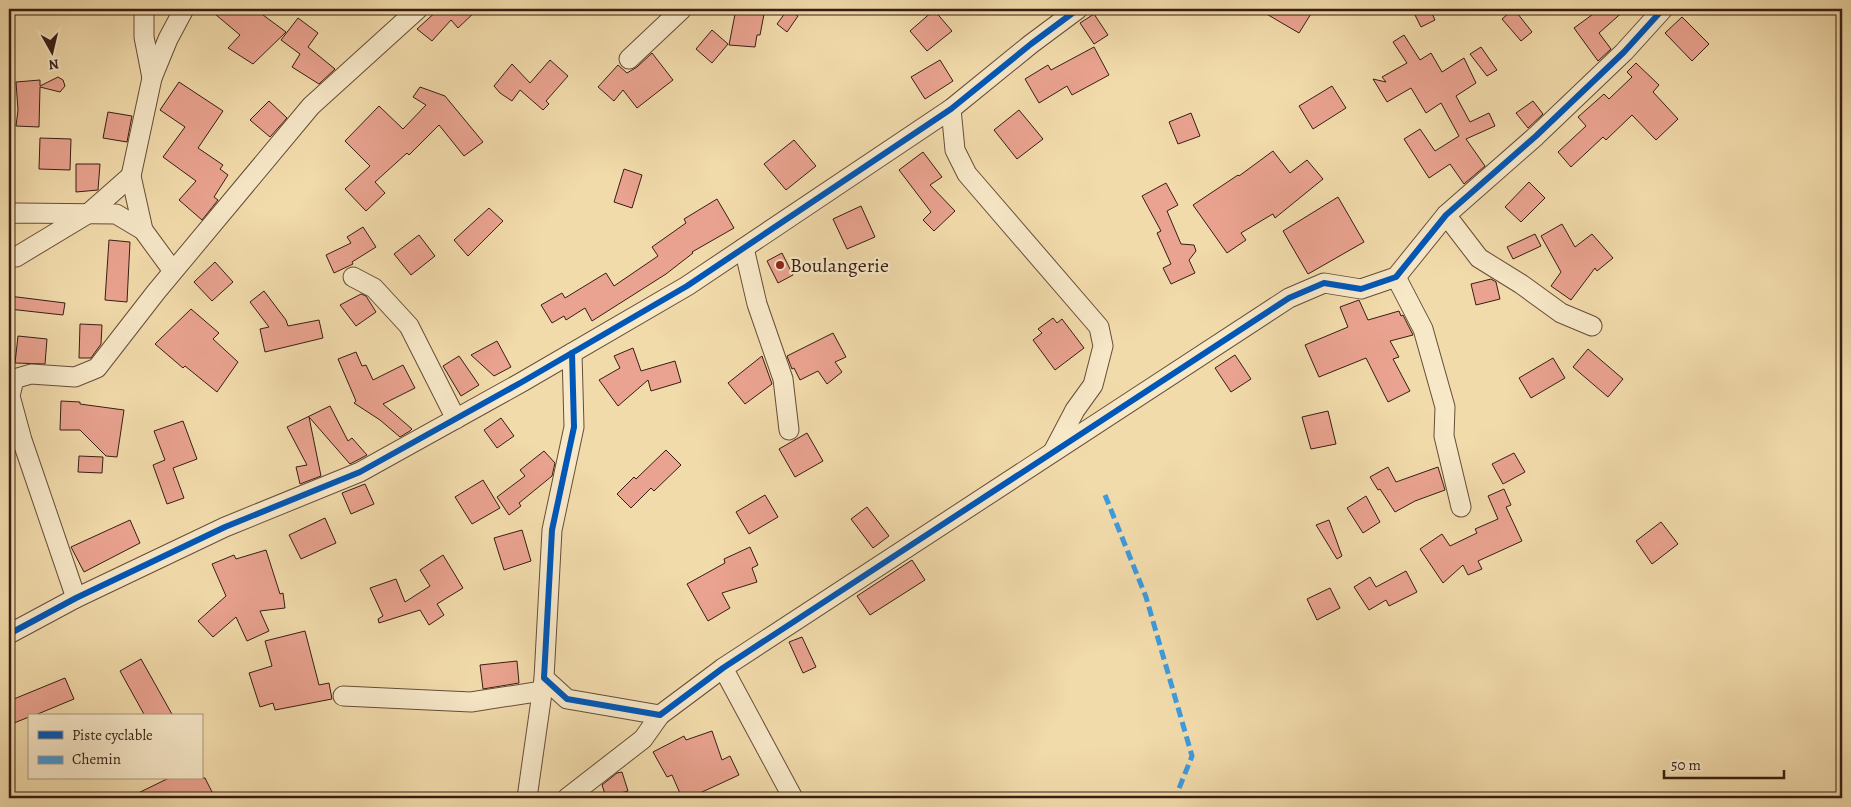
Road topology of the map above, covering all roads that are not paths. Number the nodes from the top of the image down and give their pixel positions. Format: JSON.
{"nodes":[{"id":1,"x":144,"y":9,"type":"edge"},
{"id":2,"x":184,"y":9,"type":"edge"},
{"id":3,"x":418,"y":9,"type":"edge"},
{"id":4,"x":682,"y":9,"type":"edge"},
{"id":5,"x":1078,"y":9,"type":"edge"},
{"id":6,"x":1663,"y":9,"type":"edge"},
{"id":7,"x":629,"y":59,"type":"dead end"},
{"id":8,"x":152,"y":78,"type":"junction"},
{"id":9,"x":952,"y":109,"type":"junction"},
{"id":10,"x":131,"y":176,"type":"junction"},
{"id":11,"x":89,"y":213,"type":"junction"},
{"id":12,"x":9,"y":215,"type":"edge"},
{"id":13,"x":1446,"y":215,"type":"junction"},
{"id":14,"x":143,"y":230,"type":"junction"},
{"id":15,"x":744,"y":248,"type":"junction"},
{"id":16,"x":16,"y":257,"type":"dead end"},
{"id":17,"x":173,"y":271,"type":"junction"},
{"id":18,"x":353,"y":277,"type":"dead end"},
{"id":19,"x":1396,"y":277,"type":"junction"},
{"id":20,"x":1592,"y":326,"type":"dead end"},
{"id":21,"x":572,"y":353,"type":"junction"},
{"id":22,"x":10,"y":396,"type":"edge"},
{"id":23,"x":456,"y":418,"type":"junction"},
{"id":24,"x":789,"y":430,"type":"dead end"},
{"id":25,"x":1054,"y":451,"type":"junction"},
{"id":26,"x":1461,"y":506,"type":"dead end"},
{"id":27,"x":76,"y":598,"type":"junction"},
{"id":28,"x":9,"y":634,"type":"edge"},
{"id":29,"x":723,"y":668,"type":"junction"},
{"id":30,"x":543,"y":684,"type":"junction"},
{"id":31,"x":343,"y":696,"type":"dead end"},
{"id":32,"x":660,"y":715,"type":"junction"},
{"id":33,"x":527,"y":798,"type":"edge"},
{"id":34,"x":567,"y":798,"type":"edge"},
{"id":35,"x":793,"y":798,"type":"edge"}],
"edges":[{"from":1,"to":8,"type":"street"},
{"from":2,"to":8,"type":"street"},
{"from":3,"to":17,"type":"street"},
{"from":4,"to":7,"type":"street"},
{"from":5,"to":9,"type":"street"},
{"from":6,"to":13,"type":"street"},
{"from":8,"to":10,"type":"street"},
{"from":9,"to":15,"type":"street"},
{"from":9,"to":25,"type":"street"},
{"from":10,"to":11,"type":"street"},
{"from":10,"to":14,"type":"street"},
{"from":11,"to":12,"type":"street"},
{"from":11,"to":14,"type":"street"},
{"from":11,"to":16,"type":"street"},
{"from":13,"to":19,"type":"street"},
{"from":13,"to":20,"type":"street"},
{"from":14,"to":17,"type":"street"},
{"from":15,"to":21,"type":"street"},
{"from":15,"to":24,"type":"street"},
{"from":17,"to":22,"type":"street"},
{"from":18,"to":23,"type":"street"},
{"from":19,"to":25,"type":"street"},
{"from":19,"to":26,"type":"street"},
{"from":21,"to":23,"type":"street"},
{"from":21,"to":30,"type":"street"},
{"from":22,"to":27,"type":"street"},
{"from":23,"to":27,"type":"street"},
{"from":25,"to":29,"type":"street"},
{"from":27,"to":28,"type":"street"},
{"from":29,"to":32,"type":"street"},
{"from":29,"to":35,"type":"street"},
{"from":30,"to":31,"type":"street"},
{"from":30,"to":32,"type":"street"},
{"from":30,"to":33,"type":"street"},
{"from":32,"to":34,"type":"street"}]}
